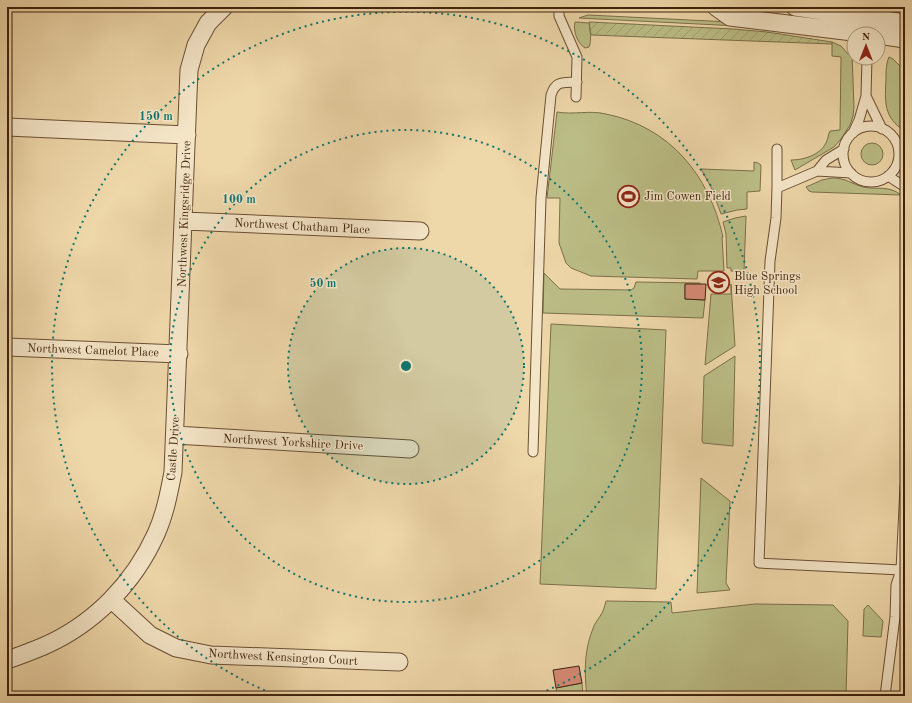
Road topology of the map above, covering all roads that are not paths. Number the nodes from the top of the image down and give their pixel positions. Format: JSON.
{"nodes":[{"id":1,"x":224,"y":7,"type":"edge"},
{"id":2,"x":559,"y":7,"type":"edge"},
{"id":3,"x":716,"y":7,"type":"edge"},
{"id":4,"x":795,"y":7,"type":"edge"},
{"id":5,"x":868,"y":12,"type":"edge"},
{"id":6,"x":905,"y":23,"type":"edge"},
{"id":7,"x":868,"y":26,"type":"edge"},
{"id":8,"x":846,"y":31,"type":"edge"},
{"id":9,"x":886,"y":36,"type":"edge"},
{"id":10,"x":905,"y":39,"type":"edge"},
{"id":11,"x":866,"y":66,"type":"edge"},
{"id":12,"x":577,"y":82,"type":"junction"},
{"id":13,"x":866,"y":96,"type":"junction"},
{"id":14,"x":576,"y":97,"type":"dead end"},
{"id":15,"x":7,"y":127,"type":"edge"},
{"id":16,"x":882,"y":129,"type":"junction"},
{"id":17,"x":853,"y":133,"type":"junction"},
{"id":18,"x":187,"y":134,"type":"junction"},
{"id":19,"x":777,"y":149,"type":"dead end"},
{"id":20,"x":844,"y":149,"type":"junction"},
{"id":21,"x":902,"y":154,"type":"edge"},
{"id":22,"x":817,"y":171,"type":"junction"},
{"id":23,"x":851,"y":173,"type":"junction"},
{"id":24,"x":888,"y":176,"type":"junction"},
{"id":25,"x":905,"y":187,"type":"edge"},
{"id":26,"x":777,"y":188,"type":"junction"},
{"id":27,"x":184,"y":221,"type":"junction"},
{"id":28,"x":420,"y":231,"type":"dead end"},
{"id":29,"x":7,"y":347,"type":"edge"},
{"id":30,"x":179,"y":354,"type":"junction"},
{"id":31,"x":175,"y":435,"type":"junction"},
{"id":32,"x":410,"y":448,"type":"dead end"},
{"id":33,"x":533,"y":452,"type":"dead end"},
{"id":34,"x":905,"y":486,"type":"edge"},
{"id":35,"x":904,"y":500,"type":"edge"},
{"id":36,"x":901,"y":570,"type":"junction"},
{"id":37,"x":112,"y":600,"type":"junction"},
{"id":38,"x":7,"y":660,"type":"edge"},
{"id":39,"x":399,"y":662,"type":"dead end"},
{"id":40,"x":885,"y":696,"type":"edge"}],
"edges":[{"from":1,"to":18,"type":"street"},
{"from":2,"to":12,"type":"lane"},
{"from":3,"to":8,"type":"street"},
{"from":4,"to":5,"type":"street"},
{"from":5,"to":6,"type":"street"},
{"from":5,"to":7,"type":"lane"},
{"from":9,"to":10,"type":"street"},
{"from":11,"to":13,"type":"lane"},
{"from":12,"to":14,"type":"lane"},
{"from":12,"to":33,"type":"lane"},
{"from":13,"to":16,"type":"lane"},
{"from":13,"to":17,"type":"lane"},
{"from":15,"to":18,"type":"street","name":"Northwest Kingsridge Drive"},
{"from":16,"to":17,"type":"lane"},
{"from":16,"to":21,"type":"lane"},
{"from":17,"to":20,"type":"lane"},
{"from":18,"to":27,"type":"street","name":"Northwest Kingsridge Drive"},
{"from":19,"to":26,"type":"lane"},
{"from":20,"to":22,"type":"lane"},
{"from":20,"to":23,"type":"lane"},
{"from":21,"to":24,"type":"lane"},
{"from":22,"to":23,"type":"lane"},
{"from":22,"to":26,"type":"lane"},
{"from":23,"to":24,"type":"lane"},
{"from":24,"to":25,"type":"lane"},
{"from":26,"to":36,"type":"lane"},
{"from":27,"to":28,"type":"street","name":"Northwest Chatham Place"},
{"from":27,"to":30,"type":"street","name":"Northwest Kingsridge Drive"},
{"from":29,"to":30,"type":"street","name":"Northwest Camelot Place"},
{"from":30,"to":31,"type":"street","name":"Castle Drive"},
{"from":31,"to":32,"type":"street","name":"Northwest Yorkshire Drive"},
{"from":31,"to":37,"type":"street","name":"Castle Drive"},
{"from":34,"to":35,"type":"lane"},
{"from":35,"to":36,"type":"lane"},
{"from":36,"to":40,"type":"lane"},
{"from":37,"to":38,"type":"street","name":"Castle Drive"},
{"from":37,"to":39,"type":"street","name":"Northwest Kensington Court"}]}
